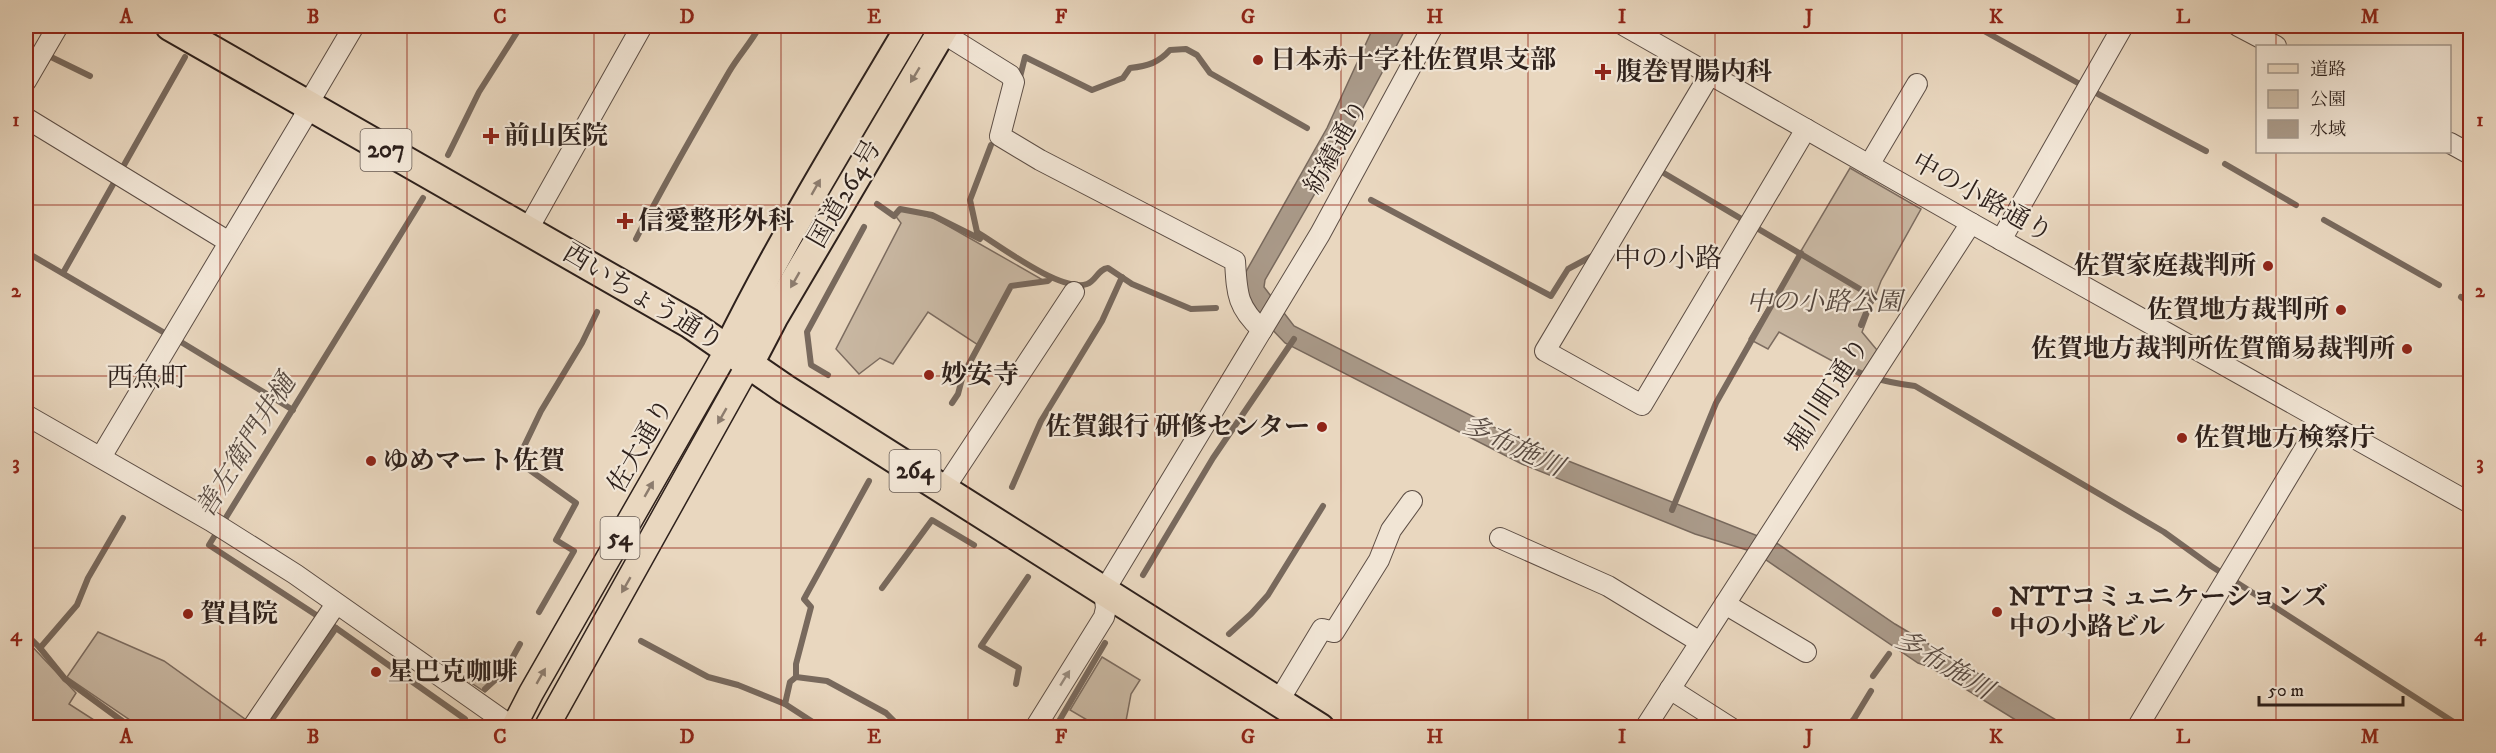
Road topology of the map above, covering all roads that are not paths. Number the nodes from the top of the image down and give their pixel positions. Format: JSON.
{"nodes":[{"id":1,"x":58,"y":26,"type":"edge"},
{"id":2,"x":170,"y":26,"type":"edge"},
{"id":3,"x":354,"y":26,"type":"edge"},
{"id":4,"x":642,"y":26,"type":"edge"},
{"id":5,"x":911,"y":26,"type":"edge"},
{"id":6,"x":1434,"y":26,"type":"edge"},
{"id":7,"x":2123,"y":26,"type":"edge"},
{"id":8,"x":2238,"y":26,"type":"edge"},
{"id":9,"x":1631,"y":27,"type":"edge"},
{"id":10,"x":943,"y":29,"type":"edge"},
{"id":11,"x":2274,"y":45,"type":"edge"},
{"id":12,"x":1710,"y":74,"type":"junction"},
{"id":13,"x":26,"y":81,"type":"edge"},
{"id":14,"x":1917,"y":84,"type":"dead end"},
{"id":15,"x":308,"y":104,"type":"junction"},
{"id":16,"x":26,"y":118,"type":"edge"},
{"id":17,"x":1806,"y":129,"type":"junction"},
{"id":18,"x":2451,"y":144,"type":"edge"},
{"id":19,"x":2470,"y":154,"type":"edge"},
{"id":20,"x":1869,"y":165,"type":"junction"},
{"id":21,"x":1971,"y":223,"type":"junction"},
{"id":22,"x":528,"y":229,"type":"junction"},
{"id":23,"x":2001,"y":240,"type":"junction"},
{"id":24,"x":229,"y":242,"type":"junction"},
{"id":25,"x":1074,"y":292,"type":"dead end"},
{"id":26,"x":1262,"y":330,"type":"junction"},
{"id":27,"x":738,"y":356,"type":"junction"},
{"id":28,"x":26,"y":414,"type":"edge"},
{"id":29,"x":2322,"y":420,"type":"junction"},
{"id":30,"x":101,"y":457,"type":"junction"},
{"id":31,"x":944,"y":489,"type":"junction"},
{"id":32,"x":1412,"y":501,"type":"dead end"},
{"id":33,"x":2470,"y":504,"type":"edge"},
{"id":34,"x":1500,"y":538,"type":"dead end"},
{"id":35,"x":1104,"y":591,"type":"junction"},
{"id":36,"x":1725,"y":604,"type":"junction"},
{"id":37,"x":330,"y":614,"type":"junction"},
{"id":38,"x":1700,"y":642,"type":"junction"},
{"id":39,"x":1806,"y":652,"type":"dead end"},
{"id":40,"x":1670,"y":688,"type":"junction"},
{"id":41,"x":1278,"y":702,"type":"junction"},
{"id":42,"x":514,"y":727,"type":"edge"},
{"id":43,"x":252,"y":728,"type":"edge"},
{"id":44,"x":546,"y":728,"type":"edge"},
{"id":45,"x":1035,"y":728,"type":"edge"},
{"id":46,"x":1320,"y":728,"type":"edge"},
{"id":47,"x":1645,"y":728,"type":"edge"},
{"id":48,"x":1731,"y":728,"type":"edge"},
{"id":49,"x":2138,"y":728,"type":"edge"}],
"edges":[{"from":1,"to":13,"type":"street"},
{"from":2,"to":15,"type":"highway","name":"西いちょう通り","number":"207"},
{"from":3,"to":15,"type":"street"},
{"from":4,"to":22,"type":"street"},
{"from":27,"to":5,"type":"highway","name":"国道264号","one_way":true},
{"from":6,"to":26,"type":"street","name":"紡績通り"},
{"from":7,"to":23,"type":"street"},
{"from":8,"to":11,"type":"street"},
{"from":9,"to":12,"type":"street","name":"中の小路通り"},
{"from":10,"to":26,"type":"street"},
{"from":10,"to":27,"type":"highway","name":"国道264号","one_way":true},
{"from":12,"to":17,"type":"street","name":"中の小路通り"},
{"from":12,"to":17,"type":"street"},
{"from":14,"to":20,"type":"street"},
{"from":15,"to":22,"type":"highway","name":"西いちょう通り","number":"207"},
{"from":15,"to":24,"type":"street"},
{"from":16,"to":24,"type":"street"},
{"from":17,"to":20,"type":"street","name":"中の小路通り"},
{"from":18,"to":19,"type":"street"},
{"from":20,"to":21,"type":"street","name":"中の小路通り"},
{"from":21,"to":23,"type":"street","name":"中の小路通り"},
{"from":21,"to":36,"type":"street","name":"堀川町通り"},
{"from":22,"to":27,"type":"highway","name":"西いちょう通り","number":"207"},
{"from":23,"to":29,"type":"street","name":"中の小路通り"},
{"from":24,"to":30,"type":"street"},
{"from":25,"to":31,"type":"street"},
{"from":26,"to":35,"type":"street"},
{"from":27,"to":31,"type":"highway","name":"西いちょう通り","number":"264"},
{"from":42,"to":27,"type":"main road","name":"佐大通り","number":"54","one_way":true},
{"from":27,"to":44,"type":"main road","number":"54","one_way":true},
{"from":28,"to":30,"type":"street"},
{"from":29,"to":33,"type":"street","name":"中の小路通り"},
{"from":29,"to":49,"type":"street"},
{"from":30,"to":37,"type":"street"},
{"from":31,"to":35,"type":"highway","name":"西いちょう通り","number":"264"},
{"from":32,"to":41,"type":"street"},
{"from":34,"to":38,"type":"street"},
{"from":35,"to":41,"type":"highway","number":"264"},
{"from":45,"to":35,"type":"street","one_way":true},
{"from":36,"to":38,"type":"street"},
{"from":36,"to":39,"type":"street"},
{"from":37,"to":42,"type":"street"},
{"from":37,"to":43,"type":"street"},
{"from":38,"to":40,"type":"street"},
{"from":40,"to":47,"type":"street"},
{"from":40,"to":48,"type":"street"},
{"from":41,"to":46,"type":"highway","number":"264"}]}
